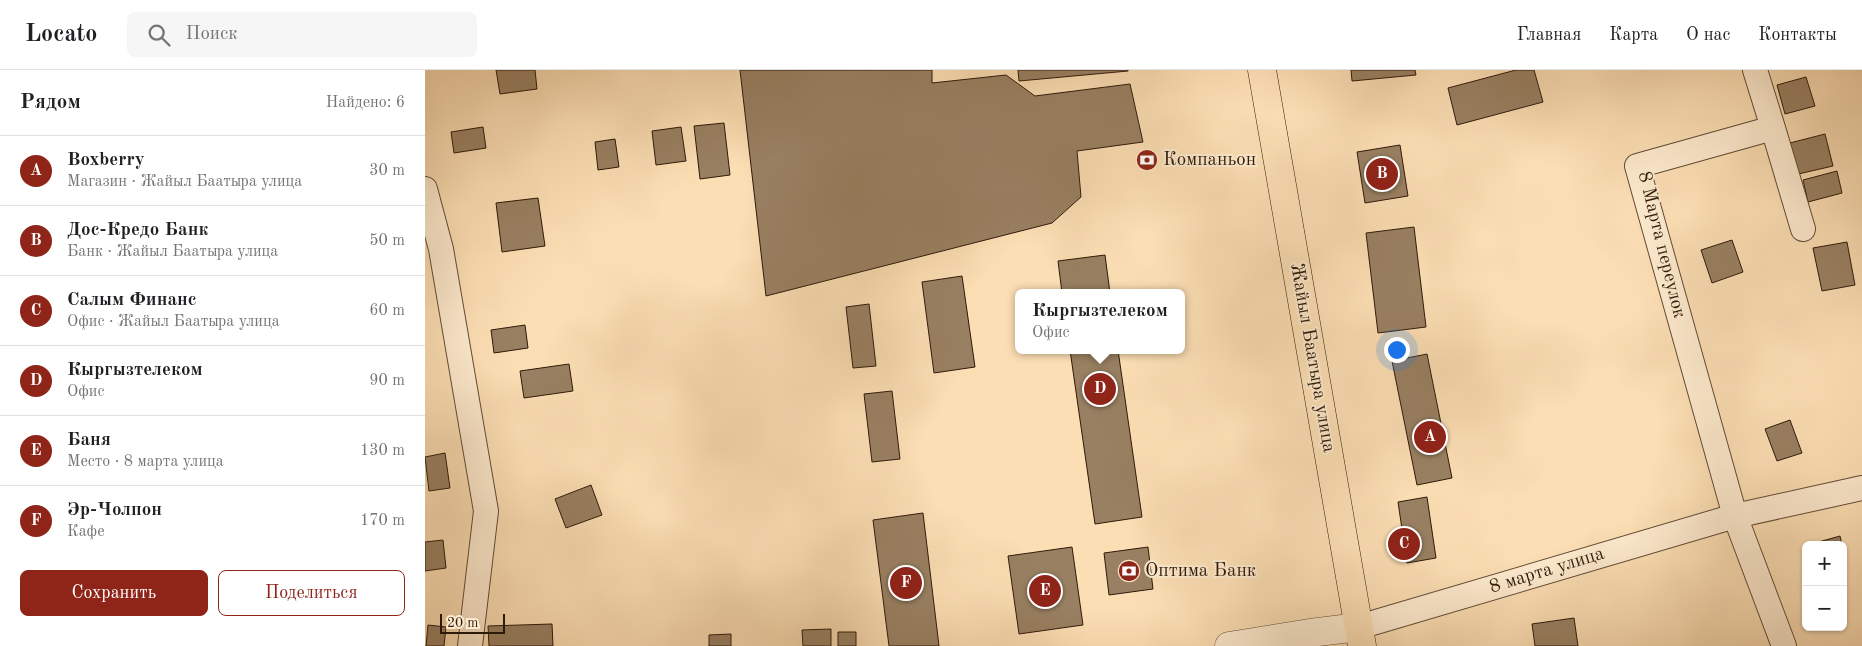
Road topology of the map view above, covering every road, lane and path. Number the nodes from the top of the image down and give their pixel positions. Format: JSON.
{"nodes":[{"id":1,"x":1262,"y":70,"type":"edge"},
{"id":2,"x":1755,"y":70,"type":"edge"},
{"id":3,"x":1773,"y":128,"type":"junction"},
{"id":4,"x":425,"y":189,"type":"edge"},
{"id":5,"x":1803,"y":229,"type":"dead end"},
{"id":6,"x":1862,"y":488,"type":"edge"},
{"id":7,"x":1735,"y":516,"type":"junction"},
{"id":8,"x":1361,"y":636,"type":"edge"},
{"id":9,"x":470,"y":646,"type":"edge"},
{"id":10,"x":1229,"y":646,"type":"edge"},
{"id":11,"x":1784,"y":646,"type":"edge"}],
"edges":[{"from":1,"to":8,"type":"highway","name":"Жайыл Баатыра улица"},
{"from":2,"to":3,"type":"street"},
{"from":3,"to":5,"type":"street"},
{"from":3,"to":7,"type":"street","name":"8 Марта переулок"},
{"from":4,"to":9,"type":"street"},
{"from":6,"to":7,"type":"street","name":"8 марта улица"},
{"from":7,"to":8,"type":"street","name":"8 марта улица"},
{"from":7,"to":11,"type":"street"},
{"from":8,"to":10,"type":"street","name":"8 марта улица"}]}
